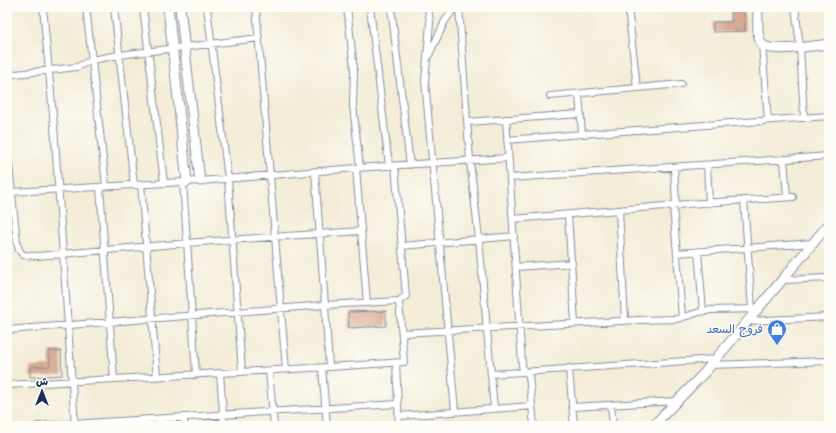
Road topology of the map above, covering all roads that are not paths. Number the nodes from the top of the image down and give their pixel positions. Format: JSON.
{"nodes":[{"id":1,"x":43,"y":7,"type":"edge"},
{"id":2,"x":86,"y":7,"type":"edge"},
{"id":3,"x":114,"y":7,"type":"edge"},
{"id":4,"x":143,"y":7,"type":"edge"},
{"id":5,"x":168,"y":7,"type":"edge"},
{"id":6,"x":180,"y":7,"type":"edge"},
{"id":7,"x":207,"y":7,"type":"edge"},
{"id":8,"x":256,"y":7,"type":"edge"},
{"id":9,"x":347,"y":7,"type":"edge"},
{"id":10,"x":370,"y":7,"type":"edge"},
{"id":11,"x":391,"y":7,"type":"edge"},
{"id":12,"x":428,"y":7,"type":"edge"},
{"id":13,"x":455,"y":7,"type":"edge"},
{"id":14,"x":459,"y":7,"type":"edge"},
{"id":15,"x":628,"y":7,"type":"edge"},
{"id":16,"x":758,"y":7,"type":"edge"},
{"id":17,"x":795,"y":7,"type":"edge"},
{"id":18,"x":259,"y":38,"type":"junction"},
{"id":19,"x":212,"y":44,"type":"junction"},
{"id":20,"x":762,"y":44,"type":"junction"},
{"id":21,"x":829,"y":44,"type":"edge"},
{"id":22,"x":800,"y":47,"type":"junction"},
{"id":23,"x":185,"y":48,"type":"junction"},
{"id":24,"x":173,"y":49,"type":"junction"},
{"id":25,"x":148,"y":52,"type":"junction"},
{"id":26,"x":119,"y":55,"type":"junction"},
{"id":27,"x":92,"y":60,"type":"junction"},
{"id":28,"x":426,"y":60,"type":"junction"},
{"id":29,"x":49,"y":70,"type":"junction"},
{"id":30,"x":7,"y":75,"type":"edge"},
{"id":31,"x":681,"y":84,"type":"dead end"},
{"id":32,"x":637,"y":88,"type":"junction"},
{"id":33,"x":580,"y":94,"type":"junction"},
{"id":34,"x":550,"y":96,"type":"dead end"},
{"id":35,"x":580,"y":114,"type":"junction"},
{"id":36,"x":829,"y":116,"type":"edge"},
{"id":37,"x":804,"y":118,"type":"junction"},
{"id":38,"x":506,"y":119,"type":"junction"},
{"id":39,"x":768,"y":120,"type":"junction"},
{"id":40,"x":467,"y":122,"type":"junction"},
{"id":41,"x":582,"y":134,"type":"junction"},
{"id":42,"x":507,"y":140,"type":"junction"},
{"id":43,"x":7,"y":145,"type":"edge"},
{"id":44,"x":829,"y":156,"type":"edge"},
{"id":45,"x":508,"y":158,"type":"junction"},
{"id":46,"x":784,"y":160,"type":"junction"},
{"id":47,"x":470,"y":161,"type":"junction"},
{"id":48,"x":432,"y":163,"type":"junction"},
{"id":49,"x":410,"y":165,"type":"junction"},
{"id":50,"x":707,"y":165,"type":"junction"},
{"id":51,"x":392,"y":166,"type":"junction"},
{"id":52,"x":674,"y":167,"type":"junction"},
{"id":53,"x":358,"y":168,"type":"junction"},
{"id":54,"x":315,"y":172,"type":"junction"},
{"id":55,"x":271,"y":176,"type":"junction"},
{"id":56,"x":510,"y":178,"type":"junction"},
{"id":57,"x":228,"y":179,"type":"junction"},
{"id":58,"x":200,"y":181,"type":"junction"},
{"id":59,"x":185,"y":182,"type":"junction"},
{"id":60,"x":164,"y":183,"type":"junction"},
{"id":61,"x":141,"y":184,"type":"junction"},
{"id":62,"x":134,"y":185,"type":"junction"},
{"id":63,"x":103,"y":187,"type":"junction"},
{"id":64,"x":58,"y":189,"type":"junction"},
{"id":65,"x":12,"y":192,"type":"junction"},
{"id":66,"x":744,"y":200,"type":"junction"},
{"id":67,"x":709,"y":202,"type":"junction"},
{"id":68,"x":675,"y":205,"type":"junction"},
{"id":69,"x":619,"y":210,"type":"junction"},
{"id":70,"x":568,"y":215,"type":"junction"},
{"id":71,"x":513,"y":219,"type":"junction"},
{"id":72,"x":829,"y":224,"type":"edge"},
{"id":73,"x":361,"y":231,"type":"junction"},
{"id":74,"x":825,"y":233,"type":"edge"},
{"id":75,"x":319,"y":234,"type":"junction"},
{"id":76,"x":276,"y":236,"type":"junction"},
{"id":77,"x":514,"y":236,"type":"junction"},
{"id":78,"x":233,"y":239,"type":"junction"},
{"id":79,"x":479,"y":239,"type":"junction"},
{"id":80,"x":187,"y":243,"type":"junction"},
{"id":81,"x":440,"y":243,"type":"junction"},
{"id":82,"x":813,"y":243,"type":"junction"},
{"id":83,"x":146,"y":246,"type":"junction"},
{"id":84,"x":402,"y":246,"type":"junction"},
{"id":85,"x":748,"y":248,"type":"junction"},
{"id":86,"x":105,"y":250,"type":"junction"},
{"id":87,"x":698,"y":252,"type":"junction"},
{"id":88,"x":677,"y":253,"type":"junction"},
{"id":89,"x":62,"y":254,"type":"junction"},
{"id":90,"x":572,"y":263,"type":"junction"},
{"id":91,"x":516,"y":267,"type":"junction"},
{"id":92,"x":829,"y":278,"type":"edge"},
{"id":93,"x":782,"y":280,"type":"junction"},
{"id":94,"x":399,"y":301,"type":"junction"},
{"id":95,"x":367,"y":303,"type":"junction"},
{"id":96,"x":325,"y":305,"type":"junction"},
{"id":97,"x":281,"y":308,"type":"junction"},
{"id":98,"x":755,"y":309,"type":"junction"},
{"id":99,"x":702,"y":311,"type":"junction"},
{"id":100,"x":238,"y":312,"type":"junction"},
{"id":101,"x":192,"y":315,"type":"junction"},
{"id":102,"x":682,"y":317,"type":"junction"},
{"id":103,"x":829,"y":317,"type":"edge"},
{"id":104,"x":152,"y":318,"type":"junction"},
{"id":105,"x":624,"y":320,"type":"junction"},
{"id":106,"x":110,"y":321,"type":"junction"},
{"id":107,"x":748,"y":321,"type":"junction"},
{"id":108,"x":575,"y":323,"type":"junction"},
{"id":109,"x":67,"y":324,"type":"junction"},
{"id":110,"x":520,"y":326,"type":"junction"},
{"id":111,"x":487,"y":328,"type":"junction"},
{"id":112,"x":7,"y":330,"type":"edge"},
{"id":113,"x":448,"y":330,"type":"junction"},
{"id":114,"x":402,"y":333,"type":"junction"},
{"id":115,"x":829,"y":361,"type":"edge"},
{"id":116,"x":714,"y":362,"type":"junction"},
{"id":117,"x":396,"y":363,"type":"junction"},
{"id":118,"x":325,"y":368,"type":"junction"},
{"id":119,"x":569,"y":368,"type":"junction"},
{"id":120,"x":269,"y":370,"type":"junction"},
{"id":121,"x":286,"y":370,"type":"junction"},
{"id":122,"x":525,"y":371,"type":"junction"},
{"id":123,"x":242,"y":372,"type":"junction"},
{"id":124,"x":220,"y":373,"type":"junction"},
{"id":125,"x":491,"y":374,"type":"junction"},
{"id":126,"x":196,"y":375,"type":"junction"},
{"id":127,"x":157,"y":377,"type":"junction"},
{"id":128,"x":114,"y":379,"type":"junction"},
{"id":129,"x":71,"y":381,"type":"junction"},
{"id":130,"x":7,"y":385,"type":"edge"},
{"id":131,"x":677,"y":401,"type":"junction"},
{"id":132,"x":398,"y":404,"type":"junction"},
{"id":133,"x":611,"y":405,"type":"junction"},
{"id":134,"x":532,"y":406,"type":"junction"},
{"id":135,"x":572,"y":407,"type":"junction"},
{"id":136,"x":326,"y":408,"type":"junction"},
{"id":137,"x":494,"y":409,"type":"junction"},
{"id":138,"x":455,"y":411,"type":"junction"},
{"id":139,"x":273,"y":412,"type":"junction"},
{"id":140,"x":223,"y":415,"type":"junction"},
{"id":141,"x":399,"y":416,"type":"junction"},
{"id":142,"x":184,"y":417,"type":"junction"},
{"id":143,"x":118,"y":424,"type":"edge"},
{"id":144,"x":74,"y":425,"type":"edge"},
{"id":145,"x":38,"y":426,"type":"edge"},
{"id":146,"x":184,"y":426,"type":"edge"},
{"id":147,"x":224,"y":426,"type":"edge"},
{"id":148,"x":274,"y":426,"type":"edge"},
{"id":149,"x":327,"y":426,"type":"edge"},
{"id":150,"x":399,"y":426,"type":"edge"},
{"id":151,"x":534,"y":426,"type":"edge"},
{"id":152,"x":574,"y":426,"type":"edge"},
{"id":153,"x":612,"y":426,"type":"edge"},
{"id":154,"x":653,"y":426,"type":"edge"}],
"edges":[{"from":1,"to":29,"type":"street"},
{"from":2,"to":27,"type":"street"},
{"from":3,"to":26,"type":"street"},
{"from":4,"to":25,"type":"street"},
{"from":5,"to":24,"type":"street"},
{"from":6,"to":23,"type":"street"},
{"from":7,"to":19,"type":"street"},
{"from":8,"to":18,"type":"street"},
{"from":9,"to":53,"type":"street"},
{"from":10,"to":51,"type":"street"},
{"from":11,"to":49,"type":"street"},
{"from":12,"to":28,"type":"street"},
{"from":13,"to":28,"type":"street"},
{"from":14,"to":40,"type":"street"},
{"from":15,"to":32,"type":"street"},
{"from":16,"to":20,"type":"street"},
{"from":17,"to":22,"type":"street"},
{"from":18,"to":19,"type":"street"},
{"from":18,"to":55,"type":"street"},
{"from":19,"to":23,"type":"street"},
{"from":19,"to":57,"type":"street"},
{"from":20,"to":22,"type":"street"},
{"from":20,"to":39,"type":"street"},
{"from":21,"to":22,"type":"street"},
{"from":22,"to":37,"type":"street"},
{"from":23,"to":24,"type":"street"},
{"from":23,"to":58,"type":"street"},
{"from":24,"to":25,"type":"street"},
{"from":24,"to":59,"type":"street"},
{"from":25,"to":26,"type":"street"},
{"from":25,"to":60,"type":"street"},
{"from":26,"to":27,"type":"street"},
{"from":26,"to":62,"type":"street"},
{"from":27,"to":29,"type":"street"},
{"from":27,"to":63,"type":"street"},
{"from":28,"to":48,"type":"street"},
{"from":29,"to":30,"type":"street"},
{"from":29,"to":64,"type":"street"},
{"from":31,"to":32,"type":"street"},
{"from":32,"to":33,"type":"street"},
{"from":33,"to":34,"type":"street"},
{"from":33,"to":35,"type":"street"},
{"from":35,"to":38,"type":"street"},
{"from":35,"to":41,"type":"street"},
{"from":36,"to":37,"type":"street"},
{"from":37,"to":39,"type":"street"},
{"from":38,"to":40,"type":"street"},
{"from":38,"to":42,"type":"street"},
{"from":39,"to":41,"type":"street"},
{"from":40,"to":47,"type":"street"},
{"from":41,"to":42,"type":"street"},
{"from":42,"to":45,"type":"street"},
{"from":43,"to":65,"type":"street"},
{"from":44,"to":46,"type":"street"},
{"from":45,"to":47,"type":"street"},
{"from":45,"to":56,"type":"street"},
{"from":46,"to":50,"type":"street"},
{"from":46,"to":66,"type":"street"},
{"from":47,"to":48,"type":"street"},
{"from":47,"to":79,"type":"street"},
{"from":48,"to":49,"type":"street"},
{"from":48,"to":81,"type":"street"},
{"from":49,"to":51,"type":"street"},
{"from":50,"to":52,"type":"street"},
{"from":50,"to":67,"type":"street"},
{"from":51,"to":53,"type":"street"},
{"from":51,"to":84,"type":"street"},
{"from":52,"to":56,"type":"street"},
{"from":52,"to":68,"type":"street"},
{"from":53,"to":54,"type":"street"},
{"from":53,"to":73,"type":"street"},
{"from":54,"to":55,"type":"street"},
{"from":54,"to":75,"type":"street"},
{"from":55,"to":57,"type":"street"},
{"from":55,"to":76,"type":"street"},
{"from":56,"to":71,"type":"street"},
{"from":57,"to":58,"type":"street"},
{"from":57,"to":78,"type":"street"},
{"from":58,"to":59,"type":"street"},
{"from":59,"to":60,"type":"street"},
{"from":59,"to":80,"type":"street"},
{"from":60,"to":61,"type":"street"},
{"from":61,"to":62,"type":"street"},
{"from":61,"to":83,"type":"street"},
{"from":62,"to":63,"type":"street"},
{"from":63,"to":64,"type":"street"},
{"from":63,"to":86,"type":"street"},
{"from":64,"to":65,"type":"street"},
{"from":64,"to":89,"type":"street"},
{"from":65,"to":89,"type":"street"},
{"from":66,"to":67,"type":"street"},
{"from":66,"to":85,"type":"street"},
{"from":67,"to":68,"type":"street"},
{"from":68,"to":69,"type":"street"},
{"from":68,"to":88,"type":"street"},
{"from":69,"to":70,"type":"street"},
{"from":69,"to":105,"type":"street"},
{"from":70,"to":71,"type":"street"},
{"from":70,"to":90,"type":"street"},
{"from":71,"to":77,"type":"street"},
{"from":72,"to":74,"type":"street"},
{"from":73,"to":75,"type":"street"},
{"from":73,"to":95,"type":"street"},
{"from":74,"to":82,"type":"street"},
{"from":75,"to":76,"type":"street"},
{"from":75,"to":96,"type":"street"},
{"from":76,"to":78,"type":"street"},
{"from":76,"to":97,"type":"street"},
{"from":77,"to":79,"type":"street"},
{"from":77,"to":91,"type":"street"},
{"from":78,"to":80,"type":"street"},
{"from":78,"to":100,"type":"street"},
{"from":79,"to":81,"type":"street"},
{"from":79,"to":111,"type":"street"},
{"from":80,"to":83,"type":"street"},
{"from":80,"to":101,"type":"street"},
{"from":81,"to":84,"type":"street"},
{"from":81,"to":113,"type":"street"},
{"from":82,"to":85,"type":"street"},
{"from":82,"to":93,"type":"street"},
{"from":83,"to":86,"type":"street"},
{"from":83,"to":104,"type":"street"},
{"from":84,"to":94,"type":"street"},
{"from":85,"to":87,"type":"street"},
{"from":85,"to":98,"type":"street"},
{"from":86,"to":89,"type":"street"},
{"from":86,"to":106,"type":"street"},
{"from":87,"to":88,"type":"street"},
{"from":87,"to":99,"type":"street"},
{"from":88,"to":102,"type":"street"},
{"from":89,"to":109,"type":"street"},
{"from":90,"to":91,"type":"street"},
{"from":90,"to":108,"type":"street"},
{"from":91,"to":110,"type":"street"},
{"from":92,"to":93,"type":"street"},
{"from":93,"to":98,"type":"street"},
{"from":94,"to":95,"type":"street"},
{"from":94,"to":114,"type":"street"},
{"from":95,"to":96,"type":"street"},
{"from":96,"to":97,"type":"street"},
{"from":96,"to":118,"type":"street"},
{"from":97,"to":100,"type":"street"},
{"from":97,"to":121,"type":"street"},
{"from":98,"to":99,"type":"street"},
{"from":98,"to":107,"type":"street"},
{"from":99,"to":102,"type":"street"},
{"from":100,"to":101,"type":"street"},
{"from":100,"to":123,"type":"street"},
{"from":101,"to":104,"type":"street"},
{"from":101,"to":126,"type":"street"},
{"from":102,"to":105,"type":"street"},
{"from":103,"to":107,"type":"street"},
{"from":104,"to":106,"type":"street"},
{"from":104,"to":127,"type":"street"},
{"from":105,"to":108,"type":"street"},
{"from":106,"to":109,"type":"street"},
{"from":106,"to":128,"type":"street"},
{"from":107,"to":116,"type":"street"},
{"from":108,"to":110,"type":"street"},
{"from":109,"to":112,"type":"street"},
{"from":109,"to":129,"type":"street"},
{"from":110,"to":111,"type":"street"},
{"from":110,"to":122,"type":"street"},
{"from":111,"to":113,"type":"street"},
{"from":111,"to":125,"type":"street"},
{"from":113,"to":114,"type":"street"},
{"from":113,"to":138,"type":"street"},
{"from":114,"to":117,"type":"street"},
{"from":115,"to":116,"type":"street"},
{"from":116,"to":119,"type":"street"},
{"from":116,"to":131,"type":"street"},
{"from":117,"to":118,"type":"street"},
{"from":117,"to":132,"type":"street"},
{"from":118,"to":121,"type":"street"},
{"from":118,"to":136,"type":"street"},
{"from":119,"to":122,"type":"street"},
{"from":119,"to":135,"type":"street"},
{"from":120,"to":121,"type":"street"},
{"from":120,"to":123,"type":"street"},
{"from":120,"to":139,"type":"street"},
{"from":122,"to":125,"type":"street"},
{"from":122,"to":134,"type":"street"},
{"from":123,"to":124,"type":"street"},
{"from":124,"to":126,"type":"street"},
{"from":124,"to":140,"type":"street"},
{"from":125,"to":137,"type":"street"},
{"from":126,"to":127,"type":"street"},
{"from":127,"to":128,"type":"street"},
{"from":128,"to":129,"type":"street"},
{"from":129,"to":130,"type":"street"},
{"from":129,"to":144,"type":"street"},
{"from":131,"to":133,"type":"street"},
{"from":131,"to":154,"type":"street"},
{"from":132,"to":136,"type":"street"},
{"from":132,"to":141,"type":"street"},
{"from":133,"to":135,"type":"street"},
{"from":133,"to":153,"type":"street"},
{"from":134,"to":137,"type":"street"},
{"from":134,"to":151,"type":"street"},
{"from":135,"to":152,"type":"street"},
{"from":136,"to":139,"type":"street"},
{"from":136,"to":149,"type":"street"},
{"from":137,"to":138,"type":"street"},
{"from":138,"to":141,"type":"street"},
{"from":139,"to":140,"type":"street"},
{"from":139,"to":148,"type":"street"},
{"from":140,"to":142,"type":"street"},
{"from":140,"to":147,"type":"street"},
{"from":141,"to":150,"type":"street"},
{"from":142,"to":143,"type":"street"},
{"from":142,"to":146,"type":"street"},
{"from":143,"to":144,"type":"street"},
{"from":144,"to":145,"type":"street"}]}
